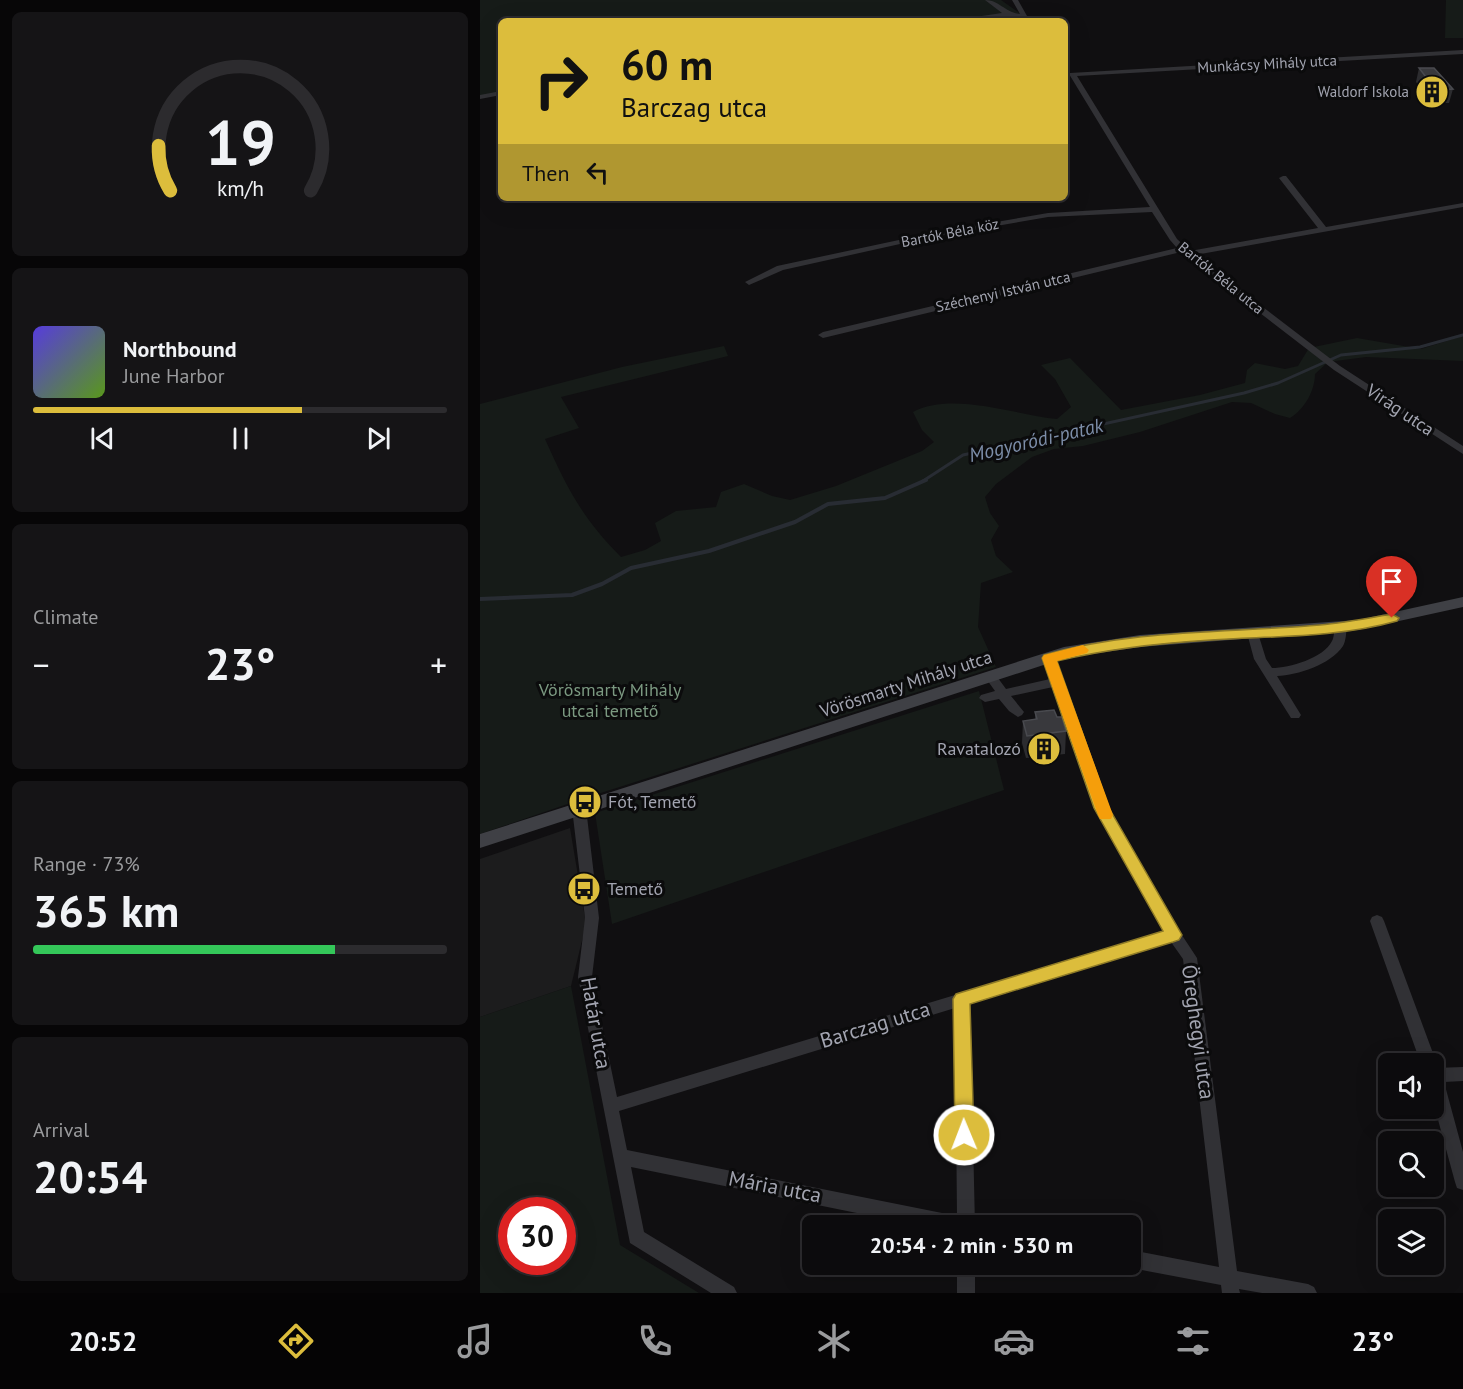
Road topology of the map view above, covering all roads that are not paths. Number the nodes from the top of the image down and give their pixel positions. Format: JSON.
{"nodes":[{"id":1,"x":988,"y":0,"type":"edge"},
{"id":2,"x":1015,"y":0,"type":"edge"},
{"id":3,"x":1006,"y":14,"type":"junction"},
{"id":4,"x":1024,"y":16,"type":"junction"},
{"id":5,"x":975,"y":18,"type":"edge"},
{"id":6,"x":1011,"y":18,"type":"edge"},
{"id":7,"x":1463,"y":52,"type":"edge"},
{"id":8,"x":1072,"y":74,"type":"joint"},
{"id":9,"x":498,"y":94,"type":"edge"},
{"id":10,"x":480,"y":97,"type":"edge"},
{"id":11,"x":1283,"y":178,"type":"dead end"},
{"id":12,"x":1463,"y":205,"type":"edge"},
{"id":13,"x":1155,"y":209,"type":"junction"},
{"id":14,"x":1324,"y":231,"type":"junction"},
{"id":15,"x":1186,"y":252,"type":"junction"},
{"id":16,"x":749,"y":282,"type":"dead end"},
{"id":17,"x":823,"y":335,"type":"dead end"},
{"id":18,"x":1331,"y":363,"type":"joint"},
{"id":19,"x":1463,"y":452,"type":"edge"},
{"id":20,"x":1463,"y":602,"type":"edge"},
{"id":21,"x":1341,"y":627,"type":"junction"},
{"id":22,"x":1253,"y":633,"type":"junction"},
{"id":23,"x":1049,"y":658,"type":"junction"},
{"id":24,"x":1268,"y":672,"type":"junction"},
{"id":25,"x":991,"y":677,"type":"junction"},
{"id":26,"x":1058,"y":681,"type":"junction"},
{"id":27,"x":1002,"y":695,"type":"junction"},
{"id":28,"x":985,"y":698,"type":"dead end"},
{"id":29,"x":1018,"y":712,"type":"dead end"},
{"id":30,"x":1295,"y":715,"type":"dead end"},
{"id":31,"x":579,"y":808,"type":"junction"},
{"id":32,"x":480,"y":841,"type":"edge"},
{"id":33,"x":1377,"y":921,"type":"dead end"},
{"id":34,"x":1173,"y":935,"type":"junction"},
{"id":35,"x":962,"y":999,"type":"junction"},
{"id":36,"x":1425,"y":1053,"type":"edge"},
{"id":37,"x":1463,"y":1074,"type":"edge"},
{"id":38,"x":1444,"y":1075,"type":"edge"},
{"id":39,"x":612,"y":1106,"type":"junction"},
{"id":40,"x":1444,"y":1113,"type":"edge"},
{"id":41,"x":622,"y":1156,"type":"junction"},
{"id":42,"x":1463,"y":1182,"type":"edge"},
{"id":43,"x":911,"y":1215,"type":"edge"},
{"id":44,"x":965,"y":1215,"type":"edge"},
{"id":45,"x":1141,"y":1262,"type":"edge"},
{"id":46,"x":966,"y":1275,"type":"edge"},
{"id":47,"x":1230,"y":1286,"type":"edge"},
{"id":48,"x":728,"y":1293,"type":"edge"},
{"id":49,"x":966,"y":1293,"type":"edge"},
{"id":50,"x":1308,"y":1293,"type":"edge"}],
"edges":[{"from":1,"to":3,"type":"street"},
{"from":2,"to":4,"type":"street"},
{"from":3,"to":4,"type":"street"},
{"from":3,"to":5,"type":"street"},
{"from":4,"to":6,"type":"street"},
{"from":7,"to":8,"type":"street","name":"Munkácsy Mihály utca"},
{"from":8,"to":13,"type":"street","name":"Bartók Béla utca"},
{"from":9,"to":10,"type":"street"},
{"from":11,"to":14,"type":"street"},
{"from":12,"to":14,"type":"street","name":"Széchenyi István utca"},
{"from":13,"to":15,"type":"street","name":"Bartók Béla utca"},
{"from":13,"to":16,"type":"street","name":"Bartók Béla köz"},
{"from":14,"to":15,"type":"street","name":"Széchenyi István utca"},
{"from":15,"to":17,"type":"street","name":"Széchenyi István utca"},
{"from":15,"to":18,"type":"street","name":"Bartók Béla utca"},
{"from":18,"to":19,"type":"street","name":"Virág utca"},
{"from":20,"to":21,"type":"main road","name":"Vörösmarty Mihály utca"},
{"from":21,"to":22,"type":"main road","name":"Vörösmarty Mihály utca"},
{"from":21,"to":24,"type":"street"},
{"from":22,"to":23,"type":"main road","name":"Vörösmarty Mihály utca"},
{"from":22,"to":24,"type":"street"},
{"from":23,"to":25,"type":"main road","name":"Vörösmarty Mihály utca"},
{"from":23,"to":26,"type":"street","name":"Öreghegyi utca"},
{"from":24,"to":30,"type":"street"},
{"from":25,"to":27,"type":"street"},
{"from":25,"to":31,"type":"main road","name":"Vörösmarty Mihály utca"},
{"from":26,"to":27,"type":"street"},
{"from":26,"to":34,"type":"street","name":"Öreghegyi utca"},
{"from":27,"to":28,"type":"street"},
{"from":27,"to":29,"type":"street"},
{"from":31,"to":32,"type":"main road","name":"Vörösmarty Mihály utca"},
{"from":31,"to":39,"type":"street","name":"Határ utca"},
{"from":33,"to":36,"type":"street"},
{"from":34,"to":35,"type":"street","name":"Barczag utca"},
{"from":34,"to":47,"type":"street","name":"Öreghegyi utca"},
{"from":35,"to":39,"type":"street","name":"Barczag utca"},
{"from":35,"to":44,"type":"street"},
{"from":37,"to":38,"type":"street"},
{"from":39,"to":41,"type":"street","name":"Határ utca"},
{"from":40,"to":42,"type":"street"},
{"from":41,"to":43,"type":"street","name":"Mária utca"},
{"from":41,"to":48,"type":"street","name":"Határ utca"},
{"from":45,"to":47,"type":"street"},
{"from":46,"to":49,"type":"street"},
{"from":47,"to":50,"type":"street"}]}
